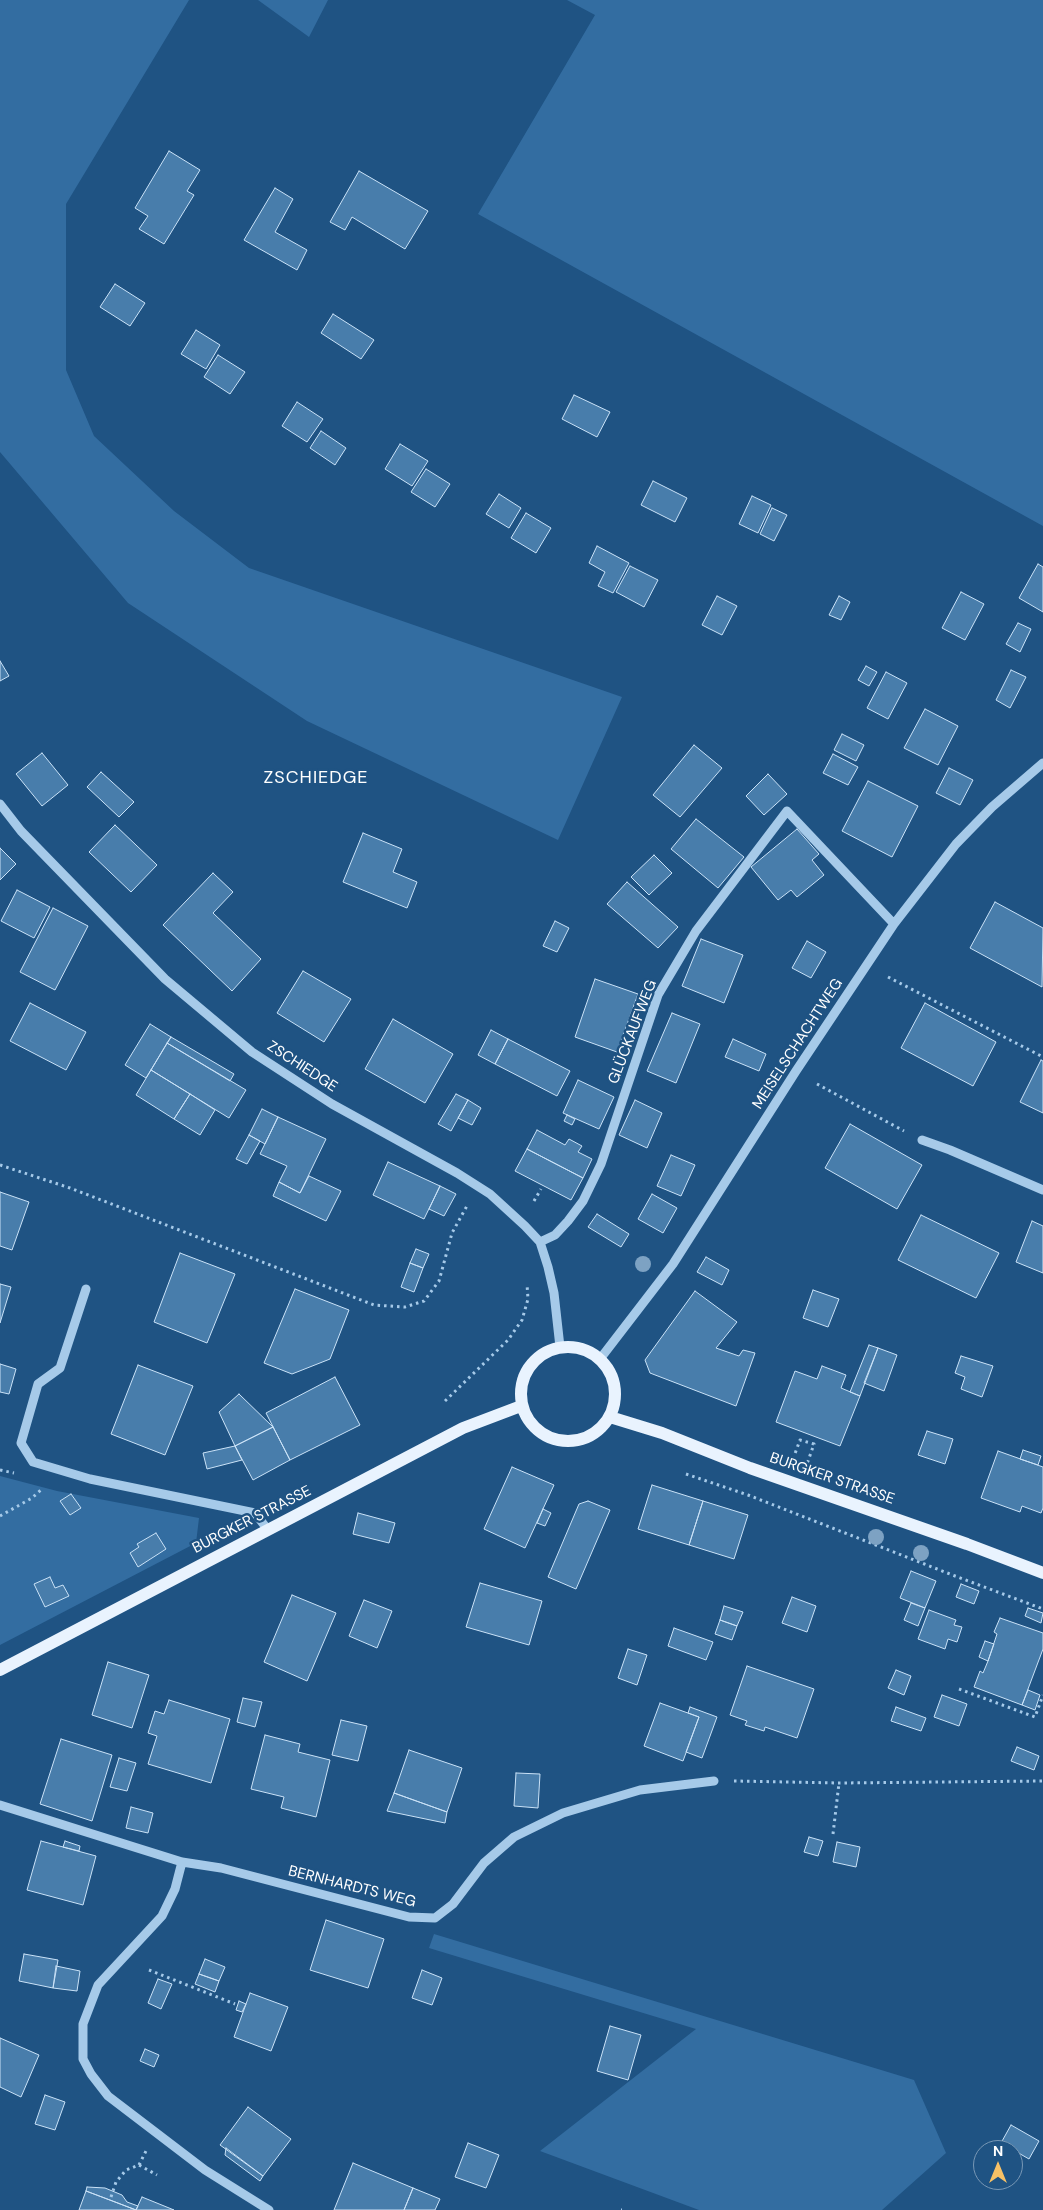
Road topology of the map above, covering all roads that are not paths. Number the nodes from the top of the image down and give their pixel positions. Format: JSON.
{"nodes":[{"id":1,"x":1043,"y":763,"type":"edge"},
{"id":2,"x":0,"y":804,"type":"edge"},
{"id":3,"x":894,"y":924,"type":"junction"},
{"id":4,"x":922,"y":1140,"type":"road end"},
{"id":5,"x":1043,"y":1190,"type":"edge"},
{"id":6,"x":540,"y":1242,"type":"junction"},
{"id":7,"x":86,"y":1289,"type":"dead end"},
{"id":8,"x":560,"y":1347,"type":"junction"},
{"id":9,"x":600,"y":1359,"type":"junction"},
{"id":10,"x":521,"y":1406,"type":"junction"},
{"id":11,"x":610,"y":1417,"type":"junction"},
{"id":12,"x":268,"y":1530,"type":"junction"},
{"id":13,"x":1043,"y":1573,"type":"edge"},
{"id":14,"x":0,"y":1670,"type":"edge"},
{"id":15,"x":714,"y":1781,"type":"road end"},
{"id":16,"x":0,"y":1805,"type":"edge"},
{"id":17,"x":182,"y":1862,"type":"junction"},
{"id":18,"x":269,"y":2210,"type":"edge"}],
"edges":[{"from":1,"to":3,"type":"street","name":"MEISELSCHACHTWEG"},
{"from":2,"to":6,"type":"street","name":"ZSCHIEDGE"},
{"from":3,"to":6,"type":"street","name":"GLÜCKAUFWEG"},
{"from":3,"to":9,"type":"street","name":"MEISELSCHACHTWEG"},
{"from":4,"to":5,"type":"street"},
{"from":6,"to":8,"type":"street","name":"ZSCHIEDGE"},
{"from":7,"to":12,"type":"street"},
{"from":8,"to":9,"type":"main road"},
{"from":8,"to":10,"type":"main road"},
{"from":9,"to":11,"type":"main road"},
{"from":10,"to":11,"type":"main road"},
{"from":10,"to":12,"type":"main road","name":"BURGKER STRASSE"},
{"from":11,"to":13,"type":"main road","name":"BURGKER STRASSE"},
{"from":12,"to":14,"type":"main road","name":"BURGKER STRASSE"},
{"from":15,"to":17,"type":"street","name":"BERNHARDTS WEG"},
{"from":16,"to":17,"type":"street","name":"BERNHARDTS WEG"},
{"from":17,"to":18,"type":"street"}]}
